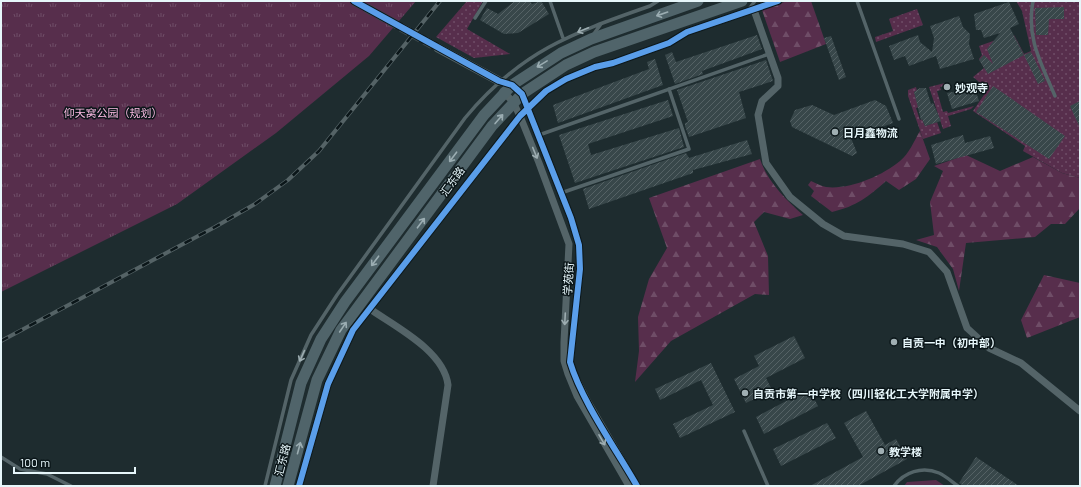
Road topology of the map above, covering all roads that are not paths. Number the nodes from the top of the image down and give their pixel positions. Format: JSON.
{"nodes":[{"id":1,"x":486,"y":1,"type":"edge"},
{"id":2,"x":550,"y":1,"type":"edge"},
{"id":3,"x":658,"y":1,"type":"edge"},
{"id":4,"x":698,"y":1,"type":"edge"},
{"id":5,"x":742,"y":1,"type":"edge"},
{"id":6,"x":755,"y":1,"type":"edge"},
{"id":7,"x":778,"y":1,"type":"edge"},
{"id":8,"x":857,"y":1,"type":"edge"},
{"id":9,"x":1033,"y":1,"type":"edge"},
{"id":10,"x":751,"y":11,"type":"junction"},
{"id":11,"x":475,"y":18,"type":"dead end"},
{"id":12,"x":601,"y":23,"type":"junction"},
{"id":13,"x":563,"y":38,"type":"junction"},
{"id":14,"x":591,"y":39,"type":"junction"},
{"id":15,"x":438,"y":48,"type":"tunnel mouth"},
{"id":16,"x":769,"y":54,"type":"junction"},
{"id":17,"x":499,"y":81,"type":"junction"},
{"id":18,"x":508,"y":89,"type":"junction"},
{"id":19,"x":669,"y":89,"type":"junction"},
{"id":20,"x":522,"y":94,"type":"junction"},
{"id":21,"x":1055,"y":96,"type":"dead end"},
{"id":22,"x":513,"y":102,"type":"junction"},
{"id":23,"x":528,"y":108,"type":"junction"},
{"id":24,"x":520,"y":116,"type":"junction"},
{"id":25,"x":898,"y":119,"type":"dead end"},
{"id":26,"x":538,"y":135,"type":"junction"},
{"id":27,"x":561,"y":193,"type":"junction"},
{"id":28,"x":370,"y":309,"type":"junction"},
{"id":29,"x":1080,"y":411,"type":"edge"},
{"id":30,"x":744,"y":431,"type":"dead end"},
{"id":31,"x":1,"y":457,"type":"edge"},
{"id":32,"x":71,"y":486,"type":"edge"},
{"id":33,"x":265,"y":486,"type":"edge"},
{"id":34,"x":275,"y":486,"type":"edge"},
{"id":35,"x":288,"y":486,"type":"edge"},
{"id":36,"x":299,"y":486,"type":"edge"},
{"id":37,"x":433,"y":486,"type":"edge"},
{"id":38,"x":629,"y":486,"type":"edge"},
{"id":39,"x":637,"y":486,"type":"edge"},
{"id":40,"x":768,"y":486,"type":"edge"},
{"id":41,"x":894,"y":486,"type":"edge"},
{"id":42,"x":958,"y":486,"type":"edge"}],
"edges":[{"from":1,"to":11,"type":"lane"},
{"from":2,"to":13,"type":"lane"},
{"from":3,"to":12,"type":"lane"},
{"from":4,"to":14,"type":"main road","name":"汇东路","one_way":true},
{"from":5,"to":20,"type":"main road","name":"汇东路"},
{"from":6,"to":10,"type":"lane"},
{"from":7,"to":10,"type":"street"},
{"from":8,"to":25,"type":"lane"},
{"from":9,"to":21,"type":"lane"},
{"from":10,"to":16,"type":"street"},
{"from":10,"to":23,"type":"street"},
{"from":12,"to":13,"type":"lane","one_way":true},
{"from":12,"to":14,"type":"lane"},
{"from":13,"to":17,"type":"lane"},
{"from":14,"to":18,"type":"main road","name":"汇东路","one_way":true},
{"from":15,"to":17,"type":"street"},
{"from":16,"to":19,"type":"lane"},
{"from":16,"to":29,"type":"street"},
{"from":17,"to":18,"type":"street","name":"学苑街"},
{"from":17,"to":18,"type":"street","name":"学苑街"},
{"from":17,"to":33,"type":"lane","one_way":true},
{"from":18,"to":20,"type":"street","name":"学苑街"},
{"from":18,"to":22,"type":"street","name":"学苑街"},
{"from":18,"to":34,"type":"main road","name":"汇东路","one_way":true},
{"from":19,"to":26,"type":"lane"},
{"from":19,"to":27,"type":"lane"},
{"from":20,"to":22,"type":"main road","name":"汇东路"},
{"from":20,"to":23,"type":"street","name":"学苑街"},
{"from":22,"to":24,"type":"street","name":"学苑街"},
{"from":35,"to":22,"type":"main road","name":"汇东路","one_way":true},
{"from":23,"to":24,"type":"street"},
{"from":23,"to":26,"type":"street","name":"学苑街"},
{"from":24,"to":28,"type":"street"},
{"from":24,"to":38,"type":"street","name":"学苑街","one_way":true},
{"from":26,"to":27,"type":"street","name":"学苑街"},
{"from":27,"to":39,"type":"street","name":"学苑街"},
{"from":28,"to":36,"type":"street"},
{"from":28,"to":37,"type":"street"},
{"from":30,"to":40,"type":"lane"},
{"from":31,"to":32,"type":"lane"},
{"from":41,"to":42,"type":"lane"}]}
